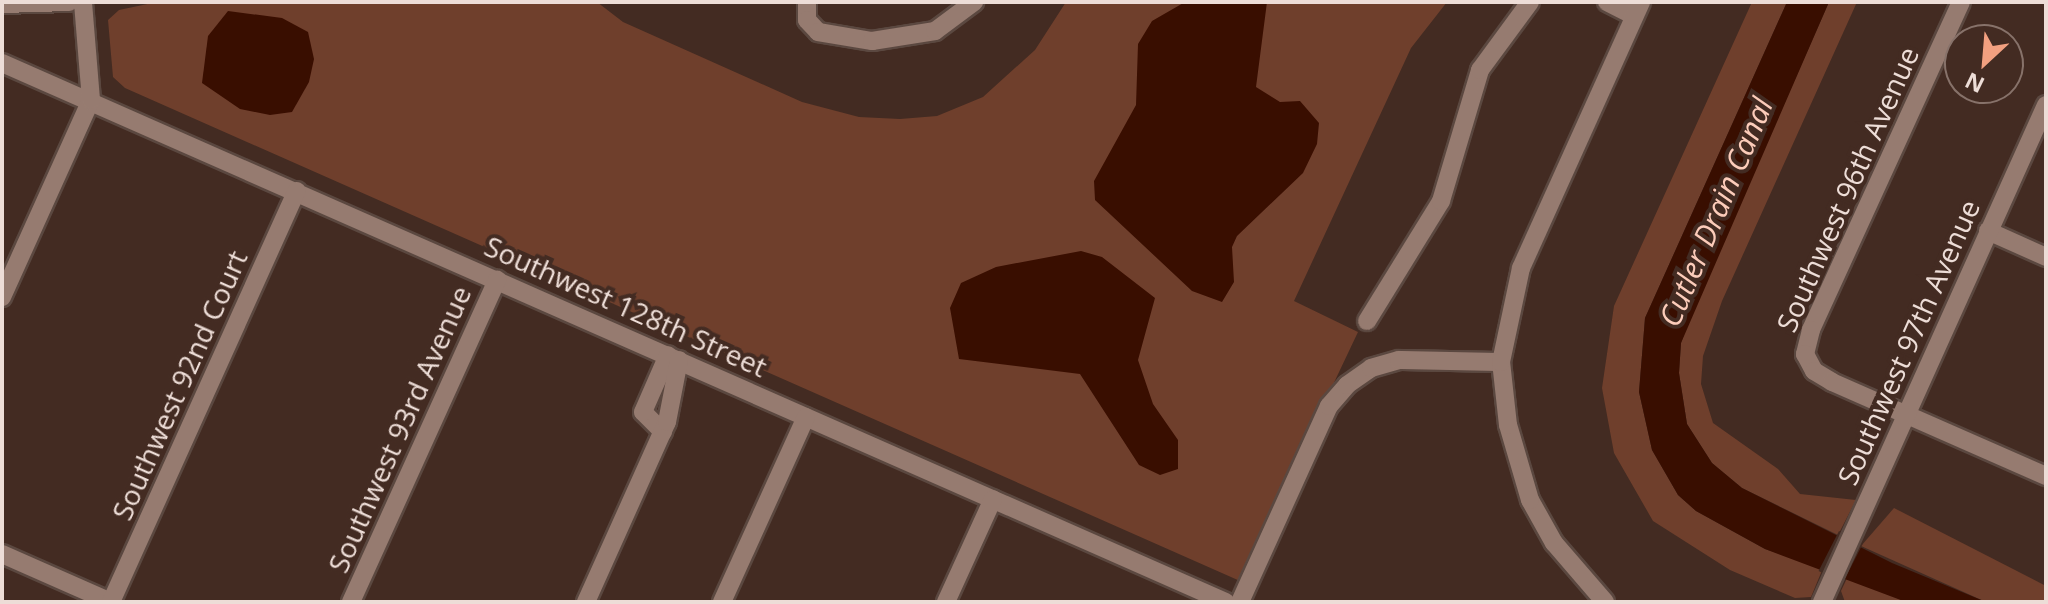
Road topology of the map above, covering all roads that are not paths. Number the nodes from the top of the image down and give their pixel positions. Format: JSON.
{"nodes":[{"id":1,"x":69,"y":2,"type":"edge"},
{"id":2,"x":83,"y":2,"type":"edge"},
{"id":3,"x":807,"y":2,"type":"edge"},
{"id":4,"x":974,"y":2,"type":"edge"},
{"id":5,"x":1530,"y":2,"type":"edge"},
{"id":6,"x":1607,"y":2,"type":"edge"},
{"id":7,"x":1961,"y":2,"type":"edge"},
{"id":8,"x":2,"y":4,"type":"edge"},
{"id":9,"x":1637,"y":9,"type":"edge"},
{"id":10,"x":2,"y":63,"type":"edge"},
{"id":11,"x":91,"y":100,"type":"junction"},
{"id":12,"x":2046,"y":105,"type":"edge"},
{"id":13,"x":297,"y":191,"type":"junction"},
{"id":14,"x":1988,"y":231,"type":"junction"},
{"id":15,"x":2046,"y":257,"type":"edge"},
{"id":16,"x":497,"y":280,"type":"junction"},
{"id":17,"x":2,"y":297,"type":"edge"},
{"id":18,"x":1367,"y":321,"type":"dead end"},
{"id":19,"x":674,"y":358,"type":"junction"},
{"id":20,"x":1501,"y":362,"type":"junction"},
{"id":21,"x":1906,"y":414,"type":"junction"},
{"id":22,"x":806,"y":417,"type":"junction"},
{"id":23,"x":2046,"y":476,"type":"edge"},
{"id":24,"x":993,"y":499,"type":"junction"},
{"id":25,"x":2,"y":554,"type":"edge"},
{"id":26,"x":111,"y":602,"type":"edge"},
{"id":27,"x":351,"y":602,"type":"edge"},
{"id":28,"x":586,"y":602,"type":"edge"},
{"id":29,"x":722,"y":602,"type":"edge"},
{"id":30,"x":946,"y":602,"type":"edge"},
{"id":31,"x":1226,"y":602,"type":"edge"},
{"id":32,"x":1240,"y":602,"type":"edge"},
{"id":33,"x":1605,"y":602,"type":"edge"},
{"id":34,"x":1822,"y":602,"type":"edge"}],
"edges":[{"from":1,"to":8,"type":"street"},
{"from":2,"to":11,"type":"street"},
{"from":3,"to":4,"type":"street"},
{"from":5,"to":18,"type":"street"},
{"from":6,"to":9,"type":"street"},
{"from":7,"to":21,"type":"street","name":"Southwest 96th Avenue"},
{"from":9,"to":20,"type":"street"},
{"from":10,"to":11,"type":"street","name":"Southwest 128th Street"},
{"from":11,"to":13,"type":"street","name":"Southwest 128th Street"},
{"from":11,"to":17,"type":"street"},
{"from":12,"to":14,"type":"street","name":"Southwest 97th Avenue"},
{"from":13,"to":16,"type":"street","name":"Southwest 128th Street"},
{"from":13,"to":26,"type":"street","name":"Southwest 92nd Court"},
{"from":14,"to":15,"type":"street"},
{"from":14,"to":21,"type":"street","name":"Southwest 97th Avenue"},
{"from":16,"to":19,"type":"street","name":"Southwest 128th Street"},
{"from":16,"to":27,"type":"street","name":"Southwest 93rd Avenue"},
{"from":19,"to":22,"type":"street","name":"Southwest 128th Street"},
{"from":19,"to":28,"type":"street"},
{"from":20,"to":32,"type":"street"},
{"from":20,"to":33,"type":"street"},
{"from":21,"to":23,"type":"street"},
{"from":21,"to":34,"type":"street","name":"Southwest 97th Avenue"},
{"from":22,"to":24,"type":"street","name":"Southwest 128th Street"},
{"from":22,"to":29,"type":"street"},
{"from":24,"to":30,"type":"street"},
{"from":24,"to":31,"type":"street","name":"Southwest 128th Street"},
{"from":25,"to":26,"type":"street"}]}
